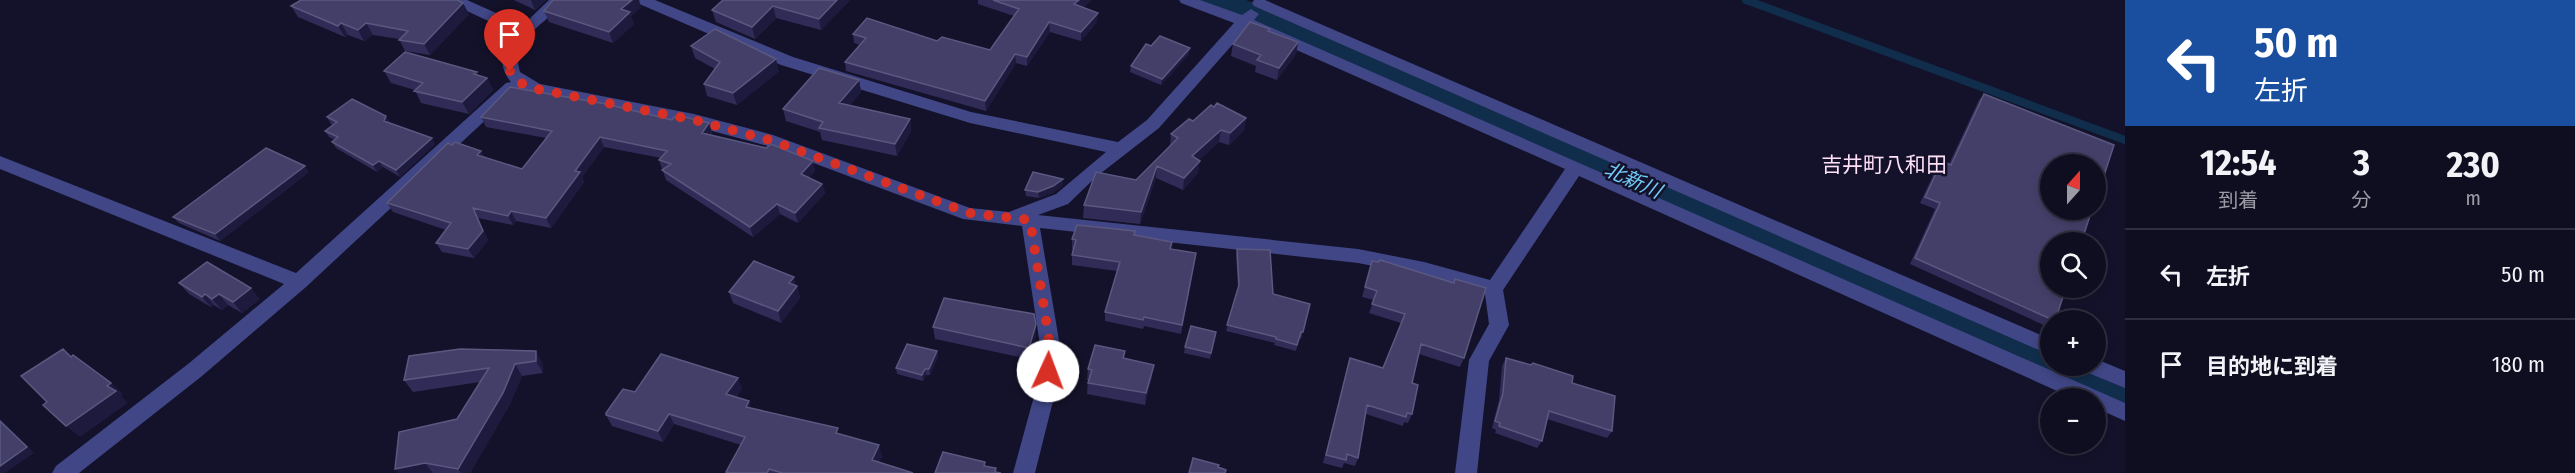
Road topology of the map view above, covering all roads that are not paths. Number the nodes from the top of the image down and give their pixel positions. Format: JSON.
{"nodes":[{"id":1,"x":455,"y":0,"type":"edge"},
{"id":2,"x":558,"y":0,"type":"edge"},
{"id":3,"x":642,"y":0,"type":"edge"},
{"id":4,"x":1186,"y":0,"type":"edge"},
{"id":5,"x":1255,"y":8,"type":"edge"},
{"id":6,"x":524,"y":32,"type":"junction"},
{"id":7,"x":518,"y":82,"type":"junction"},
{"id":8,"x":1122,"y":149,"type":"junction"},
{"id":9,"x":0,"y":162,"type":"edge"},
{"id":10,"x":1576,"y":167,"type":"junction"},
{"id":11,"x":1021,"y":219,"type":"junction"},
{"id":12,"x":299,"y":282,"type":"junction"},
{"id":13,"x":1494,"y":289,"type":"junction"},
{"id":14,"x":2040,"y":343,"type":"edge"},
{"id":15,"x":2106,"y":372,"type":"edge"},
{"id":16,"x":2125,"y":380,"type":"edge"},
{"id":17,"x":2125,"y":412,"type":"edge"},
{"id":18,"x":63,"y":473,"type":"edge"},
{"id":19,"x":1024,"y":473,"type":"edge"},
{"id":20,"x":1466,"y":473,"type":"edge"}],
"edges":[{"from":1,"to":6,"type":"street"},
{"from":2,"to":6,"type":"street"},
{"from":3,"to":8,"type":"street"},
{"from":4,"to":5,"type":"street"},
{"from":5,"to":8,"type":"street"},
{"from":5,"to":10,"type":"street"},
{"from":5,"to":14,"type":"street"},
{"from":6,"to":7,"type":"street"},
{"from":7,"to":11,"type":"street"},
{"from":7,"to":12,"type":"street"},
{"from":8,"to":11,"type":"street"},
{"from":9,"to":12,"type":"street"},
{"from":10,"to":13,"type":"street"},
{"from":10,"to":17,"type":"street"},
{"from":11,"to":13,"type":"street"},
{"from":11,"to":19,"type":"street"},
{"from":12,"to":18,"type":"street"},
{"from":13,"to":20,"type":"street"},
{"from":15,"to":16,"type":"street"}]}
